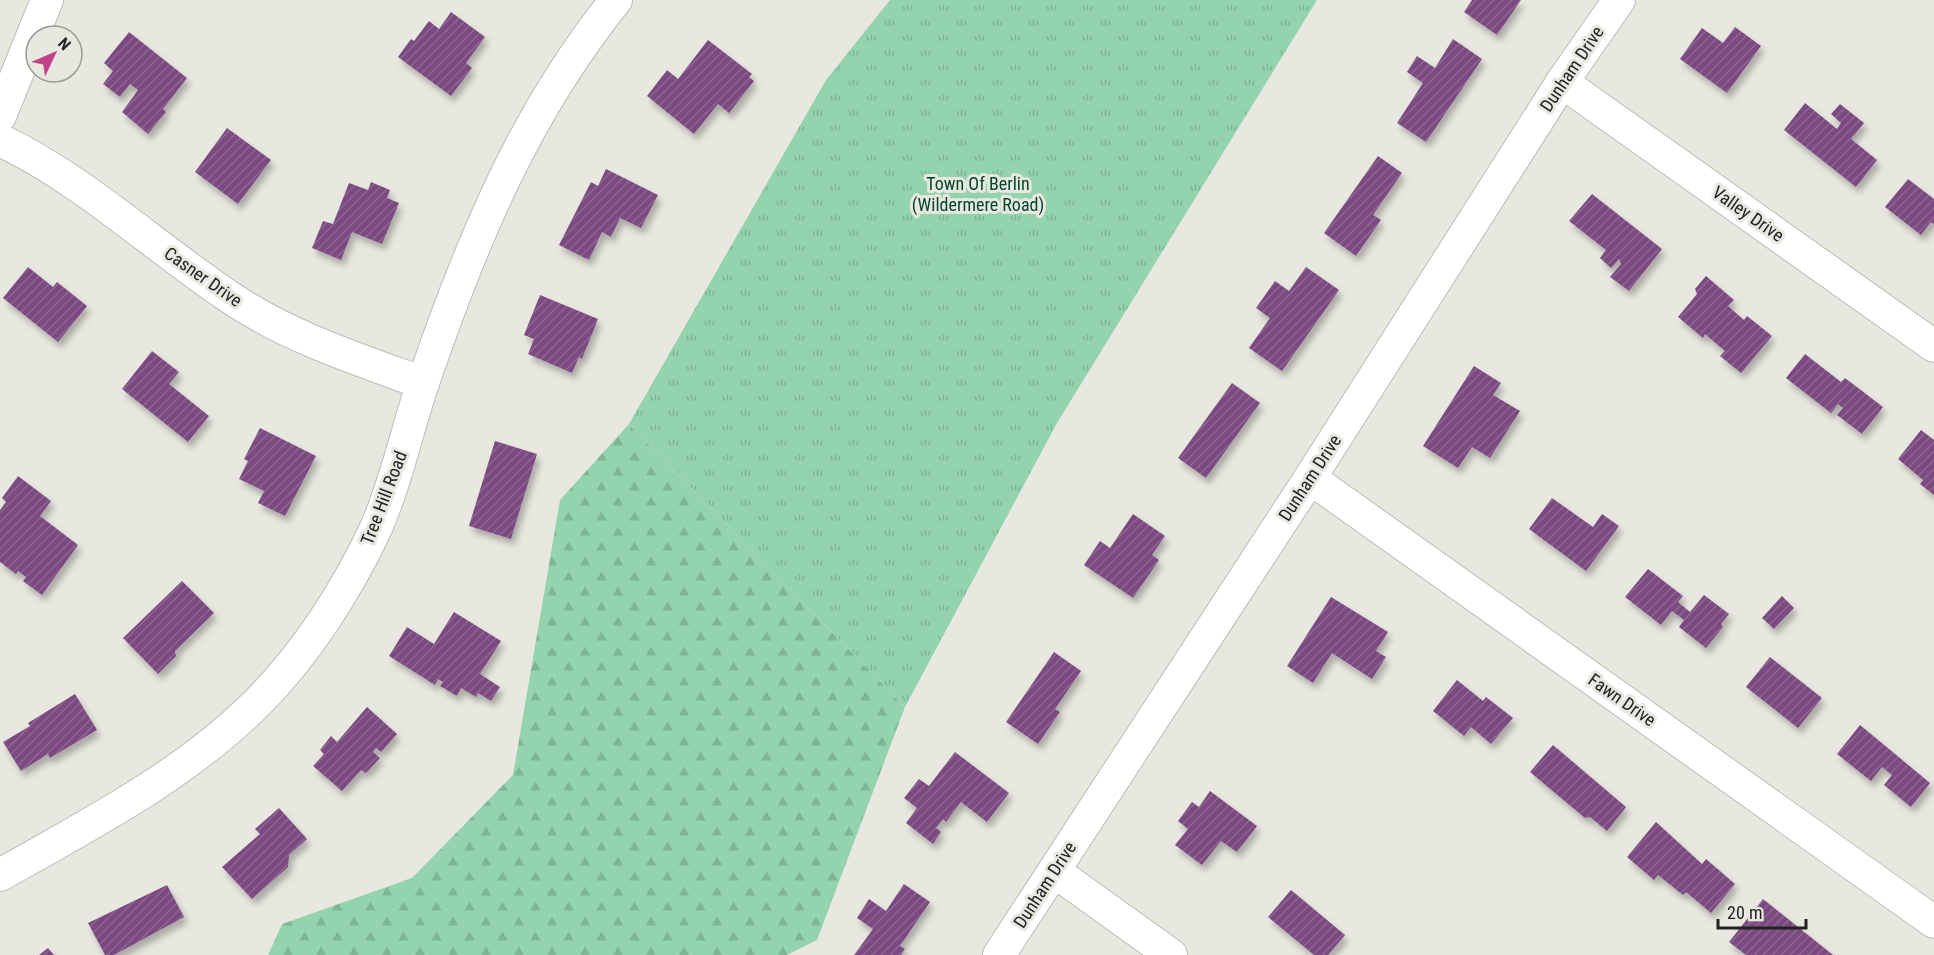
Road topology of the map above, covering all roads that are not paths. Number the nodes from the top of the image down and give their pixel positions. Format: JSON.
{"nodes":[{"id":1,"x":47,"y":0,"type":"edge"},
{"id":2,"x":616,"y":0,"type":"edge"},
{"id":3,"x":1619,"y":0,"type":"edge"},
{"id":4,"x":1562,"y":82,"type":"junction"},
{"id":5,"x":0,"y":116,"type":"edge"},
{"id":6,"x":0,"y":140,"type":"edge"},
{"id":7,"x":1934,"y":346,"type":"edge"},
{"id":8,"x":423,"y":383,"type":"junction"},
{"id":9,"x":1310,"y":478,"type":"junction"},
{"id":10,"x":1054,"y":871,"type":"junction"},
{"id":11,"x":0,"y":874,"type":"edge"},
{"id":12,"x":1934,"y":922,"type":"edge"},
{"id":13,"x":999,"y":955,"type":"edge"},
{"id":14,"x":1171,"y":955,"type":"edge"}],
"edges":[{"from":1,"to":5,"type":"street"},
{"from":2,"to":8,"type":"street","name":"Tree Hill Road"},
{"from":3,"to":4,"type":"street","name":"Dunham Drive"},
{"from":4,"to":7,"type":"street","name":"Valley Drive"},
{"from":4,"to":9,"type":"street","name":"Dunham Drive"},
{"from":6,"to":8,"type":"street","name":"Casner Drive"},
{"from":8,"to":11,"type":"street","name":"Tree Hill Road"},
{"from":9,"to":10,"type":"street","name":"Dunham Drive"},
{"from":9,"to":12,"type":"street","name":"Fawn Drive"},
{"from":10,"to":13,"type":"street","name":"Dunham Drive"},
{"from":10,"to":14,"type":"street"}]}
